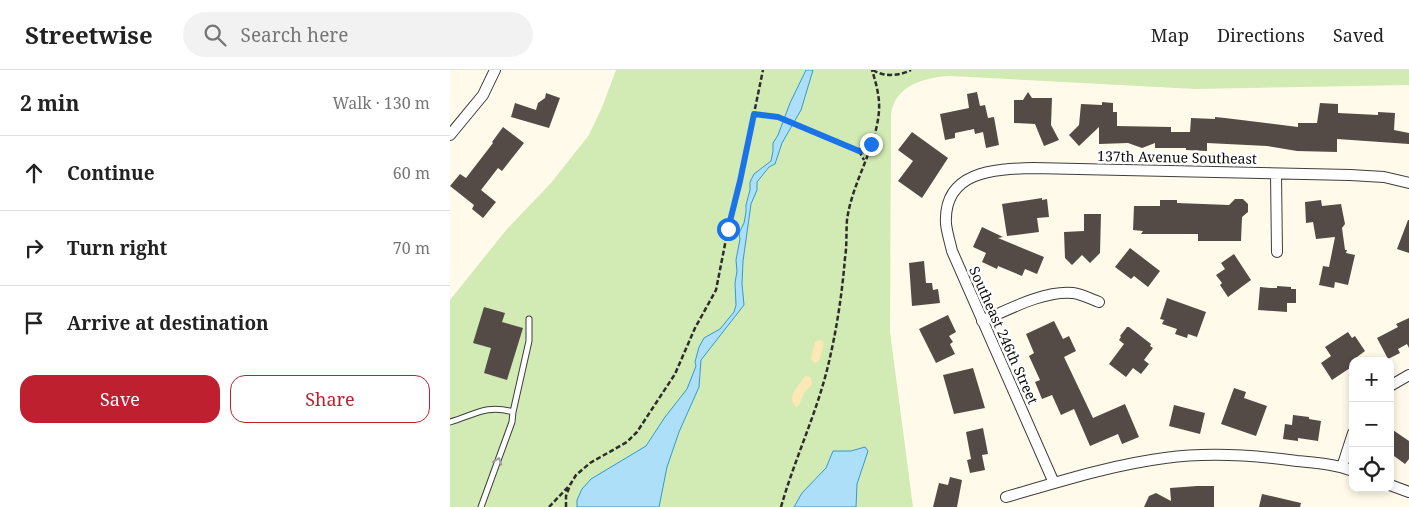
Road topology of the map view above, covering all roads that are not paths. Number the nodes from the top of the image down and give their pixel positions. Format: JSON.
{"nodes":[{"id":1,"x":495,"y":70,"type":"edge"},
{"id":2,"x":450,"y":135,"type":"edge"},
{"id":3,"x":1276,"y":174,"type":"junction"},
{"id":4,"x":1409,"y":183,"type":"edge"},
{"id":5,"x":953,"y":194,"type":"joint"},
{"id":6,"x":1277,"y":252,"type":"dead end"},
{"id":7,"x":1099,"y":302,"type":"dead end"},
{"id":8,"x":529,"y":319,"type":"dead end"},
{"id":9,"x":982,"y":321,"type":"junction"},
{"id":10,"x":1409,"y":375,"type":"edge"},
{"id":11,"x":1394,"y":384,"type":"edge"},
{"id":12,"x":513,"y":412,"type":"junction"},
{"id":13,"x":450,"y":422,"type":"edge"},
{"id":14,"x":1349,"y":445,"type":"edge"},
{"id":15,"x":1342,"y":467,"type":"junction"},
{"id":16,"x":1349,"y":470,"type":"edge"},
{"id":17,"x":1054,"y":483,"type":"junction"},
{"id":18,"x":1394,"y":486,"type":"edge"},
{"id":19,"x":1409,"y":492,"type":"edge"},
{"id":20,"x":1006,"y":497,"type":"dead end"},
{"id":21,"x":481,"y":507,"type":"edge"}],
"edges":[{"from":1,"to":2,"type":"street"},
{"from":3,"to":4,"type":"street","name":"137th Avenue Southeast"},
{"from":3,"to":5,"type":"street","name":"137th Avenue Southeast"},
{"from":3,"to":6,"type":"street"},
{"from":5,"to":9,"type":"street","name":"Southeast 246th Street"},
{"from":7,"to":9,"type":"street"},
{"from":8,"to":12,"type":"lane"},
{"from":9,"to":17,"type":"street","name":"Southeast 246th Street"},
{"from":10,"to":11,"type":"street"},
{"from":12,"to":13,"type":"lane"},
{"from":21,"to":12,"type":"lane","one_way":true},
{"from":14,"to":15,"type":"street"},
{"from":15,"to":16,"type":"street"},
{"from":15,"to":17,"type":"street"},
{"from":17,"to":20,"type":"street"},
{"from":18,"to":19,"type":"street"}]}
